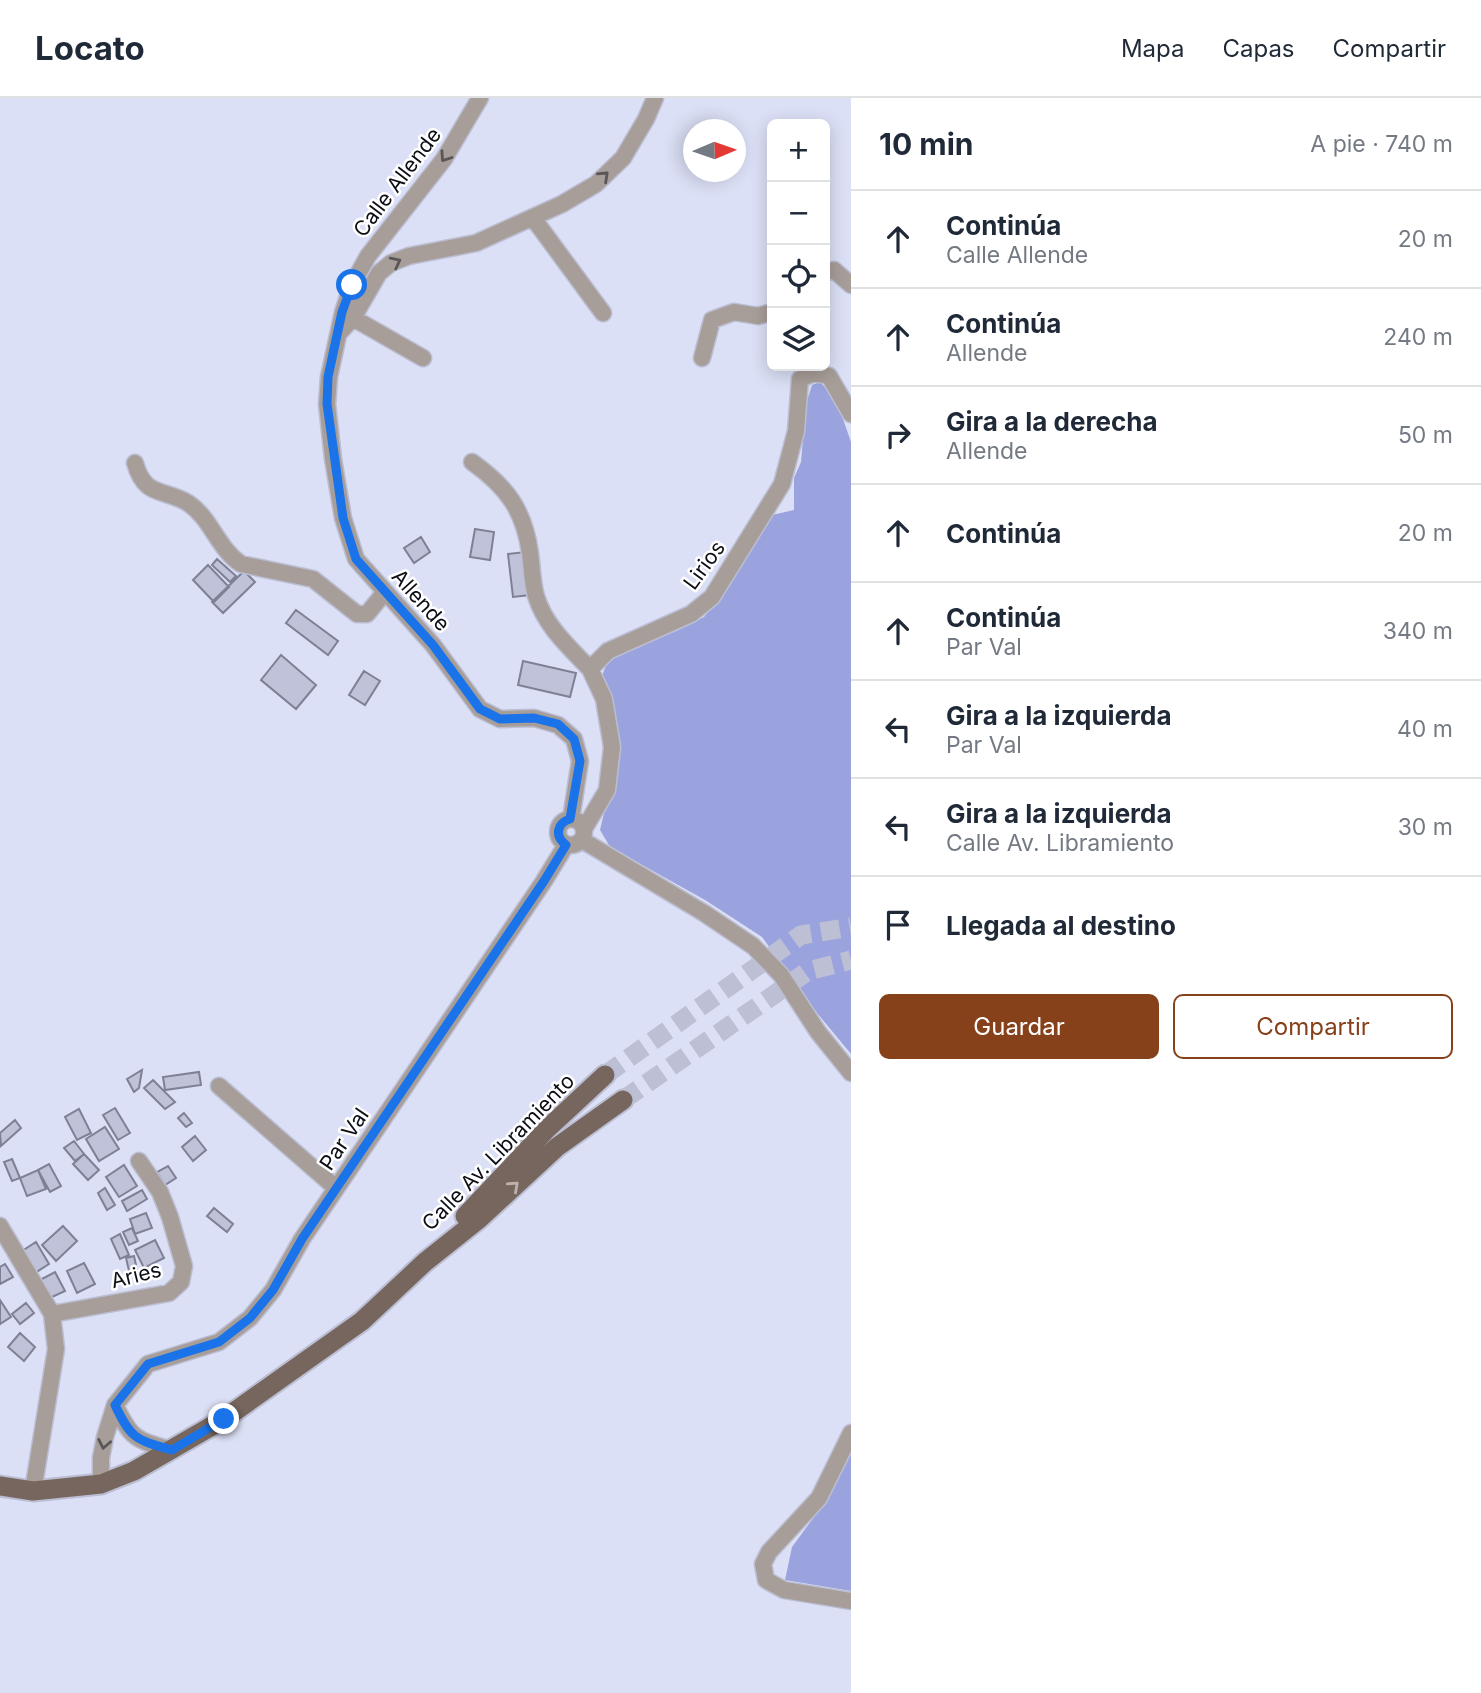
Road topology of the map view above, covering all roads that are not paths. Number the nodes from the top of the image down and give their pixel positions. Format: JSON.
{"nodes":[{"id":1,"x":480,"y":98,"type":"edge"},
{"id":2,"x":655,"y":98,"type":"edge"},
{"id":3,"x":533,"y":218,"type":"junction"},
{"id":4,"x":830,"y":271,"type":"edge"},
{"id":5,"x":851,"y":285,"type":"edge"},
{"id":6,"x":603,"y":313,"type":"dead end"},
{"id":7,"x":767,"y":313,"type":"edge"},
{"id":8,"x":353,"y":318,"type":"junction"},
{"id":9,"x":339,"y":333,"type":"junction"},
{"id":10,"x":423,"y":358,"type":"dead end"},
{"id":11,"x":702,"y":358,"type":"dead end"},
{"id":12,"x":851,"y":414,"type":"edge"},
{"id":13,"x":472,"y":462,"type":"dead end"},
{"id":14,"x":135,"y":463,"type":"dead end"},
{"id":15,"x":385,"y":592,"type":"junction"},
{"id":16,"x":590,"y":669,"type":"junction"},
{"id":17,"x":570,"y":819,"type":"junction"},
{"id":18,"x":583,"y":835,"type":"junction"},
{"id":19,"x":566,"y":845,"type":"junction"},
{"id":20,"x":851,"y":1073,"type":"edge"},
{"id":21,"x":605,"y":1075,"type":"tunnel mouth"},
{"id":22,"x":219,"y":1086,"type":"dead end"},
{"id":23,"x":623,"y":1100,"type":"tunnel mouth"},
{"id":24,"x":139,"y":1161,"type":"dead end"},
{"id":25,"x":336,"y":1188,"type":"junction"},
{"id":26,"x":0,"y":1226,"type":"edge"},
{"id":27,"x":425,"y":1262,"type":"junction"},
{"id":28,"x":52,"y":1314,"type":"junction"},
{"id":29,"x":115,"y":1405,"type":"junction"},
{"id":30,"x":851,"y":1433,"type":"edge"},
{"id":31,"x":172,"y":1450,"type":"junction"},
{"id":32,"x":102,"y":1484,"type":"junction"},
{"id":33,"x":0,"y":1486,"type":"edge"},
{"id":34,"x":33,"y":1491,"type":"junction"},
{"id":35,"x":851,"y":1601,"type":"edge"}],
"edges":[{"from":1,"to":9,"type":"street","name":"Calle Allende","one_way":true},
{"from":3,"to":2,"type":"street","one_way":true},
{"from":3,"to":6,"type":"street"},
{"from":8,"to":3,"type":"street","one_way":true},
{"from":4,"to":5,"type":"street"},
{"from":7,"to":11,"type":"street"},
{"from":8,"to":9,"type":"street"},
{"from":8,"to":10,"type":"street"},
{"from":9,"to":15,"type":"street","name":"Allende"},
{"from":12,"to":16,"type":"street","name":"Lirios"},
{"from":13,"to":16,"type":"street"},
{"from":14,"to":15,"type":"street"},
{"from":15,"to":17,"type":"street","name":"Allende"},
{"from":16,"to":18,"type":"street"},
{"from":17,"to":18,"type":"street"},
{"from":17,"to":19,"type":"street"},
{"from":18,"to":19,"type":"street"},
{"from":18,"to":20,"type":"street"},
{"from":19,"to":25,"type":"street","name":"Par Val"},
{"from":21,"to":27,"type":"main road","name":"Calle Av. Libramiento"},
{"from":22,"to":25,"type":"street"},
{"from":27,"to":23,"type":"main road","name":"Calle Av. Libramiento","one_way":true},
{"from":24,"to":28,"type":"street","name":"Aries"},
{"from":25,"to":29,"type":"street","name":"Par Val"},
{"from":26,"to":28,"type":"street"},
{"from":27,"to":31,"type":"main road","name":"Calle Av. Libramiento"},
{"from":28,"to":34,"type":"street"},
{"from":29,"to":31,"type":"street"},
{"from":29,"to":32,"type":"street","name":"Par Val","one_way":true},
{"from":30,"to":35,"type":"street"},
{"from":31,"to":32,"type":"main road","name":"Calle Av. Libramiento"},
{"from":32,"to":34,"type":"main road","name":"Calle Av. Libramiento"},
{"from":33,"to":34,"type":"main road","name":"Calle Av. Libramiento"}]}
